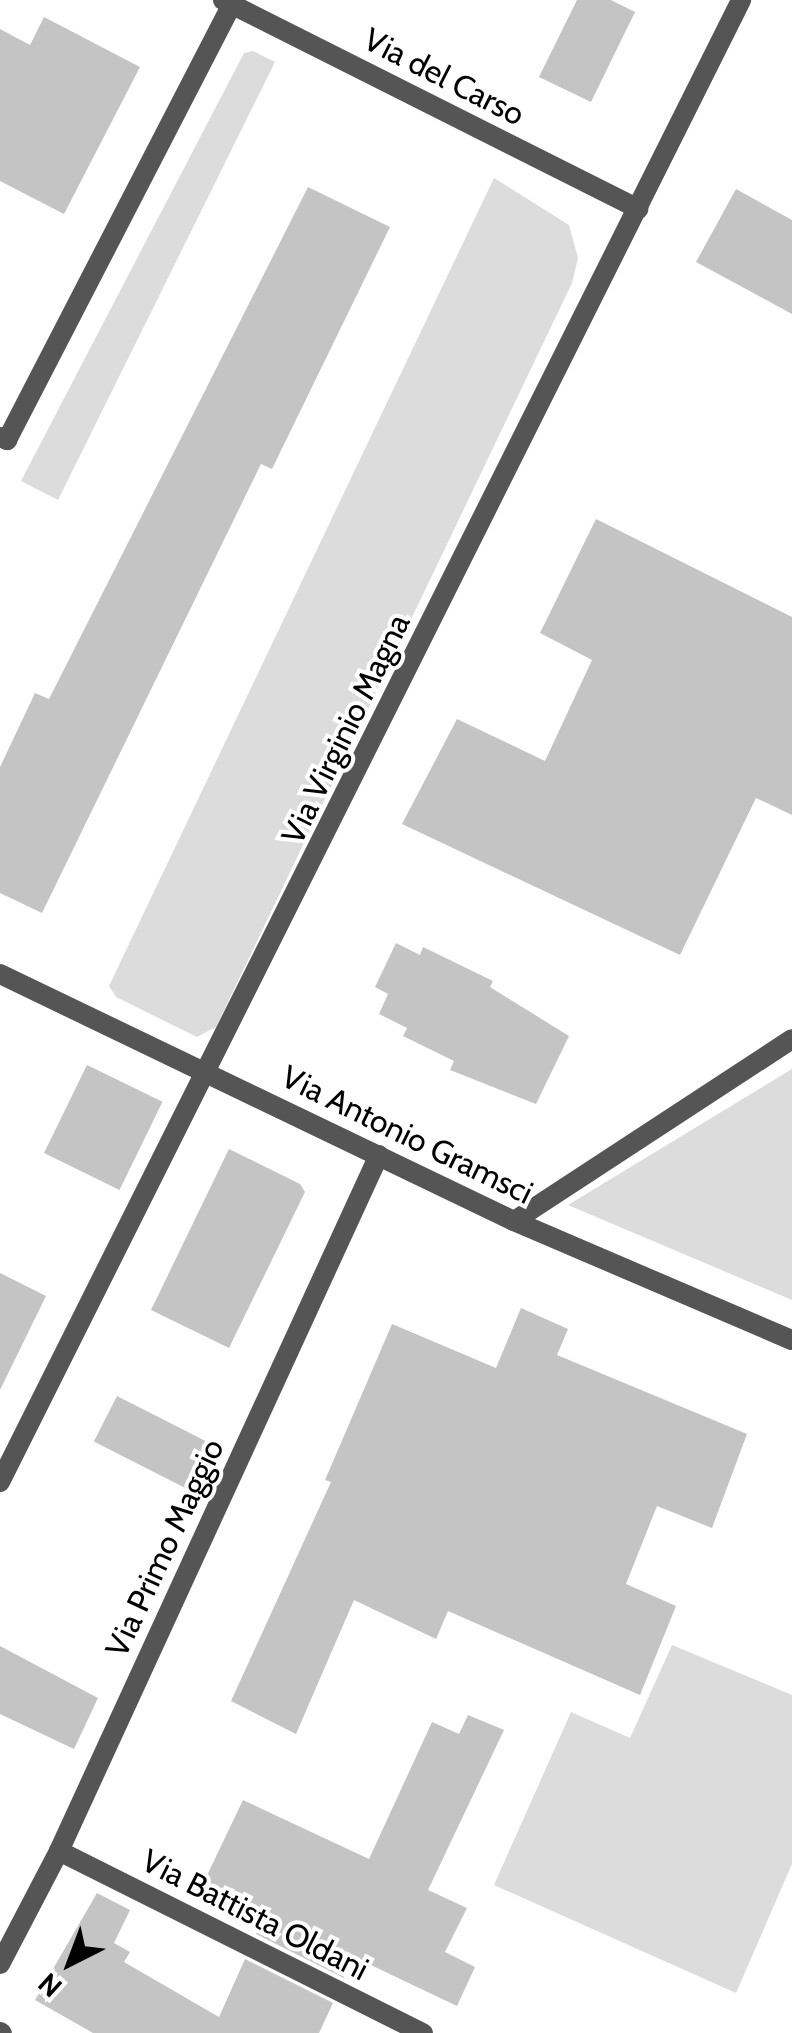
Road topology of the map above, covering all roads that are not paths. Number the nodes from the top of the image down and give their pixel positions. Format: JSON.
{"nodes":[{"id":1,"x":741,"y":0,"type":"edge"},
{"id":2,"x":228,"y":2,"type":"edge"},
{"id":3,"x":638,"y":209,"type":"junction"},
{"id":4,"x":0,"y":437,"type":"edge"},
{"id":5,"x":0,"y":974,"type":"edge"},
{"id":6,"x":792,"y":1039,"type":"edge"},
{"id":7,"x":209,"y":1072,"type":"junction"},
{"id":8,"x":379,"y":1155,"type":"junction"},
{"id":9,"x":514,"y":1221,"type":"junction"},
{"id":10,"x":792,"y":1340,"type":"edge"},
{"id":11,"x":0,"y":1482,"type":"edge"},
{"id":12,"x":59,"y":1851,"type":"junction"},
{"id":13,"x":0,"y":1964,"type":"edge"},
{"id":14,"x":423,"y":2033,"type":"edge"}],
"edges":[{"from":1,"to":3,"type":"street","name":"Via Virginio Magna"},
{"from":2,"to":3,"type":"street","name":"Via del Carso"},
{"from":2,"to":4,"type":"street"},
{"from":3,"to":7,"type":"street","name":"Via Virginio Magna"},
{"from":5,"to":7,"type":"street","name":"Via Antonio Gramsci"},
{"from":6,"to":9,"type":"street"},
{"from":7,"to":8,"type":"street","name":"Via Antonio Gramsci"},
{"from":7,"to":11,"type":"street","name":"Via Virginio Magna"},
{"from":8,"to":9,"type":"street","name":"Via Antonio Gramsci"},
{"from":8,"to":12,"type":"street","name":"Via Primo Maggio"},
{"from":9,"to":10,"type":"street","name":"Via Antonio Gramsci"},
{"from":12,"to":13,"type":"street","name":"Via Primo Maggio"},
{"from":12,"to":14,"type":"street","name":"Via Battista Oldani"}]}
